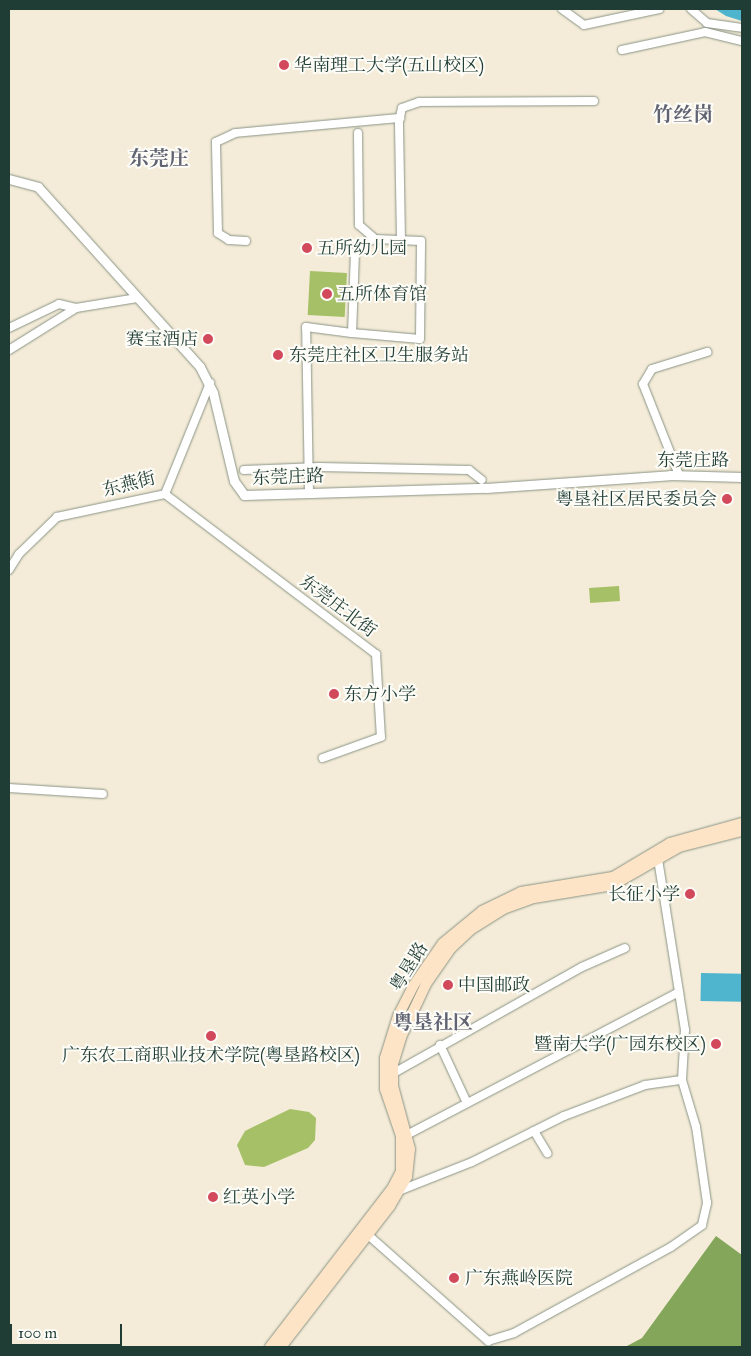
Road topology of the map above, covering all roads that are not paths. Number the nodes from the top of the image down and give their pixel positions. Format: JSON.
{"nodes":[{"id":1,"x":562,"y":9,"type":"edge"},
{"id":2,"x":659,"y":9,"type":"edge"},
{"id":3,"x":691,"y":9,"type":"edge"},
{"id":4,"x":620,"y":13,"type":"edge"},
{"id":5,"x":742,"y":28,"type":"edge"},
{"id":6,"x":742,"y":40,"type":"edge"},
{"id":7,"x":622,"y":50,"type":"dead end"},
{"id":8,"x":594,"y":101,"type":"dead end"},
{"id":9,"x":400,"y":118,"type":"junction"},
{"id":10,"x":358,"y":133,"type":"dead end"},
{"id":11,"x":9,"y":179,"type":"edge"},
{"id":12,"x":376,"y":239,"type":"junction"},
{"id":13,"x":402,"y":240,"type":"junction"},
{"id":14,"x":246,"y":241,"type":"dead end"},
{"id":15,"x":137,"y":298,"type":"junction"},
{"id":16,"x":76,"y":308,"type":"junction"},
{"id":17,"x":9,"y":328,"type":"edge"},
{"id":18,"x":352,"y":332,"type":"junction"},
{"id":19,"x":9,"y":350,"type":"edge"},
{"id":20,"x":707,"y":352,"type":"dead end"},
{"id":21,"x":210,"y":384,"type":"junction"},
{"id":22,"x":309,"y":467,"type":"junction"},
{"id":23,"x":244,"y":470,"type":"dead end"},
{"id":24,"x":679,"y":475,"type":"junction"},
{"id":25,"x":742,"y":477,"type":"edge"},
{"id":26,"x":482,"y":480,"type":"dead end"},
{"id":27,"x":309,"y":492,"type":"junction"},
{"id":28,"x":165,"y":494,"type":"junction"},
{"id":29,"x":9,"y":570,"type":"edge"},
{"id":30,"x":323,"y":758,"type":"dead end"},
{"id":31,"x":9,"y":788,"type":"edge"},
{"id":32,"x":103,"y":794,"type":"dead end"},
{"id":33,"x":742,"y":823,"type":"edge"},
{"id":34,"x":742,"y":831,"type":"edge"},
{"id":35,"x":658,"y":859,"type":"junction"},
{"id":36,"x":625,"y":948,"type":"dead end"},
{"id":37,"x":679,"y":992,"type":"junction"},
{"id":38,"x":440,"y":1045,"type":"junction"},
{"id":39,"x":392,"y":1074,"type":"junction"},
{"id":40,"x":682,"y":1080,"type":"junction"},
{"id":41,"x":466,"y":1103,"type":"junction"},
{"id":42,"x":534,"y":1131,"type":"junction"},
{"id":43,"x":408,"y":1134,"type":"junction"},
{"id":44,"x":546,"y":1153,"type":"dead end"},
{"id":45,"x":401,"y":1190,"type":"junction"},
{"id":46,"x":367,"y":1234,"type":"junction"},
{"id":47,"x":270,"y":1347,"type":"edge"},
{"id":48,"x":281,"y":1347,"type":"edge"}],
"edges":[{"from":1,"to":4,"type":"street"},
{"from":2,"to":4,"type":"street"},
{"from":3,"to":5,"type":"street"},
{"from":6,"to":7,"type":"street"},
{"from":8,"to":9,"type":"street"},
{"from":9,"to":13,"type":"street"},
{"from":9,"to":14,"type":"street"},
{"from":10,"to":12,"type":"street"},
{"from":11,"to":15,"type":"street","name":"东莞庄路"},
{"from":12,"to":13,"type":"street"},
{"from":12,"to":18,"type":"street"},
{"from":13,"to":18,"type":"street"},
{"from":15,"to":16,"type":"street"},
{"from":15,"to":21,"type":"street","name":"东莞庄路"},
{"from":16,"to":17,"type":"street"},
{"from":16,"to":19,"type":"street"},
{"from":18,"to":22,"type":"street"},
{"from":20,"to":24,"type":"street"},
{"from":21,"to":27,"type":"street","name":"东莞庄路"},
{"from":21,"to":28,"type":"street","name":"东燕街"},
{"from":22,"to":23,"type":"street"},
{"from":22,"to":26,"type":"street"},
{"from":22,"to":27,"type":"street"},
{"from":24,"to":25,"type":"street","name":"东莞庄路"},
{"from":24,"to":27,"type":"street","name":"东莞庄路"},
{"from":28,"to":29,"type":"street","name":"东燕街"},
{"from":28,"to":30,"type":"street","name":"东莞庄北街"},
{"from":31,"to":32,"type":"street"},
{"from":33,"to":47,"type":"main road","name":"粤垦路"},
{"from":34,"to":35,"type":"main road","name":"粤垦路"},
{"from":35,"to":37,"type":"street"},
{"from":35,"to":39,"type":"main road","name":"粤垦路"},
{"from":36,"to":38,"type":"street"},
{"from":37,"to":40,"type":"street"},
{"from":37,"to":41,"type":"street"},
{"from":38,"to":39,"type":"street"},
{"from":38,"to":41,"type":"street"},
{"from":39,"to":43,"type":"main road","name":"粤垦路"},
{"from":40,"to":42,"type":"street"},
{"from":40,"to":46,"type":"street"},
{"from":41,"to":43,"type":"street"},
{"from":42,"to":44,"type":"street"},
{"from":42,"to":45,"type":"street"},
{"from":43,"to":45,"type":"main road","name":"粤垦路"},
{"from":45,"to":46,"type":"main road","name":"粤垦路"},
{"from":46,"to":48,"type":"main road","name":"粤垦路"}]}
